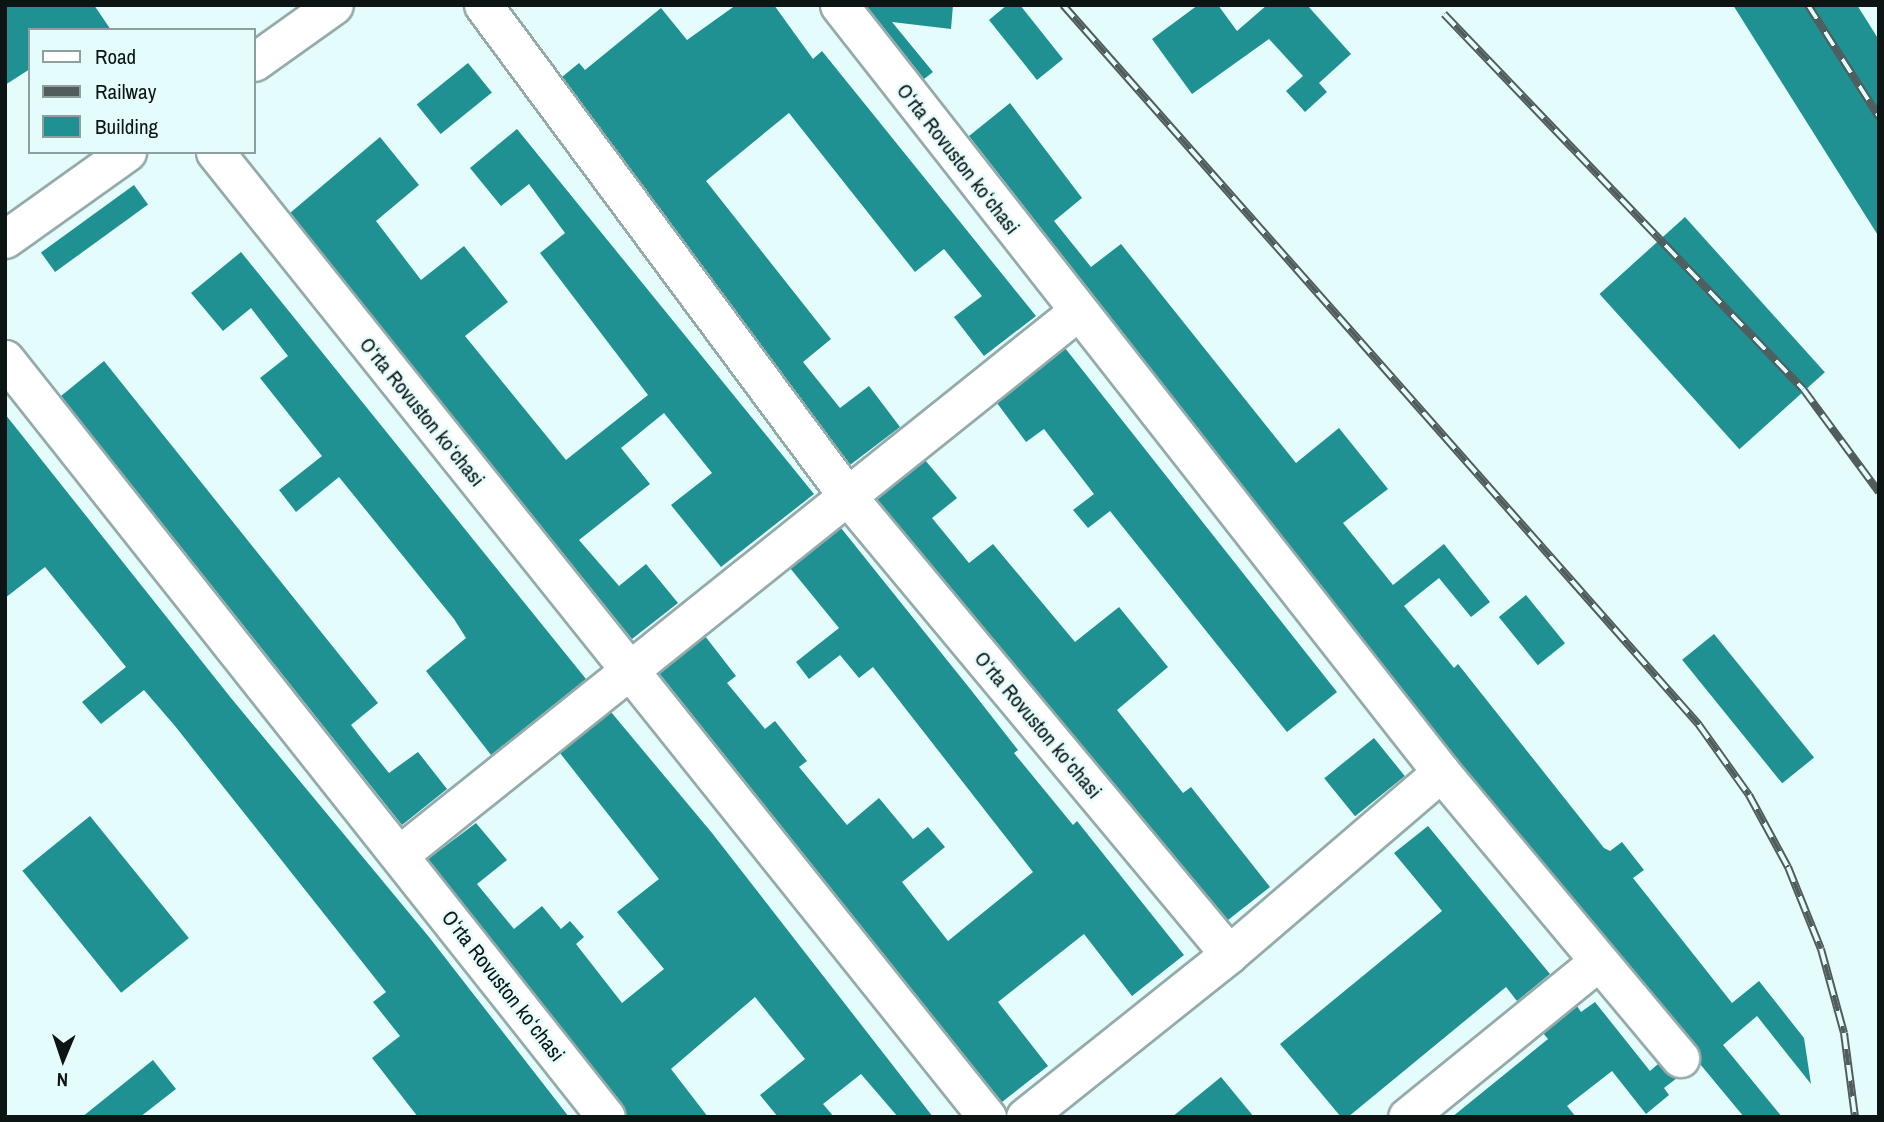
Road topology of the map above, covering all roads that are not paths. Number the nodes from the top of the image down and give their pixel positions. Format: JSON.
{"nodes":[{"id":1,"x":334,"y":5,"type":"edge"},
{"id":2,"x":484,"y":5,"type":"edge"},
{"id":3,"x":839,"y":5,"type":"edge"},
{"id":4,"x":256,"y":61,"type":"edge"},
{"id":5,"x":124,"y":154,"type":"edge"},
{"id":6,"x":217,"y":154,"type":"edge"},
{"id":7,"x":5,"y":239,"type":"edge"},
{"id":8,"x":1077,"y":312,"type":"junction"},
{"id":9,"x":5,"y":359,"type":"edge"},
{"id":10,"x":848,"y":497,"type":"junction"},
{"id":11,"x":629,"y":671,"type":"junction"},
{"id":12,"x":1441,"y":772,"type":"junction"},
{"id":13,"x":400,"y":854,"type":"junction"},
{"id":14,"x":1229,"y":954,"type":"junction"},
{"id":15,"x":1598,"y":962,"type":"junction"},
{"id":16,"x":1680,"y":1058,"type":"dead end"},
{"id":17,"x":606,"y":1117,"type":"edge"},
{"id":18,"x":987,"y":1117,"type":"edge"},
{"id":19,"x":1025,"y":1117,"type":"edge"},
{"id":20,"x":1408,"y":1117,"type":"edge"}],
"edges":[{"from":1,"to":4,"type":"street"},
{"from":2,"to":10,"type":"street","name":"Oʻrta Rovuston koʻchasi"},
{"from":3,"to":8,"type":"street","name":"Oʻrta Rovuston koʻchasi"},
{"from":5,"to":7,"type":"street"},
{"from":6,"to":11,"type":"street","name":"Oʻrta Rovuston koʻchasi"},
{"from":8,"to":10,"type":"street"},
{"from":8,"to":12,"type":"street","name":"Oʻrta Rovuston koʻchasi"},
{"from":9,"to":13,"type":"street","name":"Oʻrta Rovuston koʻchasi"},
{"from":10,"to":11,"type":"street"},
{"from":10,"to":14,"type":"street","name":"Oʻrta Rovuston koʻchasi"},
{"from":11,"to":13,"type":"street"},
{"from":11,"to":18,"type":"street","name":"Oʻrta Rovuston koʻchasi"},
{"from":12,"to":14,"type":"street"},
{"from":12,"to":15,"type":"street","name":"Oʻrta Rovuston koʻchasi"},
{"from":13,"to":17,"type":"street","name":"Oʻrta Rovuston koʻchasi"},
{"from":14,"to":19,"type":"street"},
{"from":15,"to":16,"type":"street","name":"Oʻrta Rovuston koʻchasi"},
{"from":15,"to":20,"type":"street"}]}
